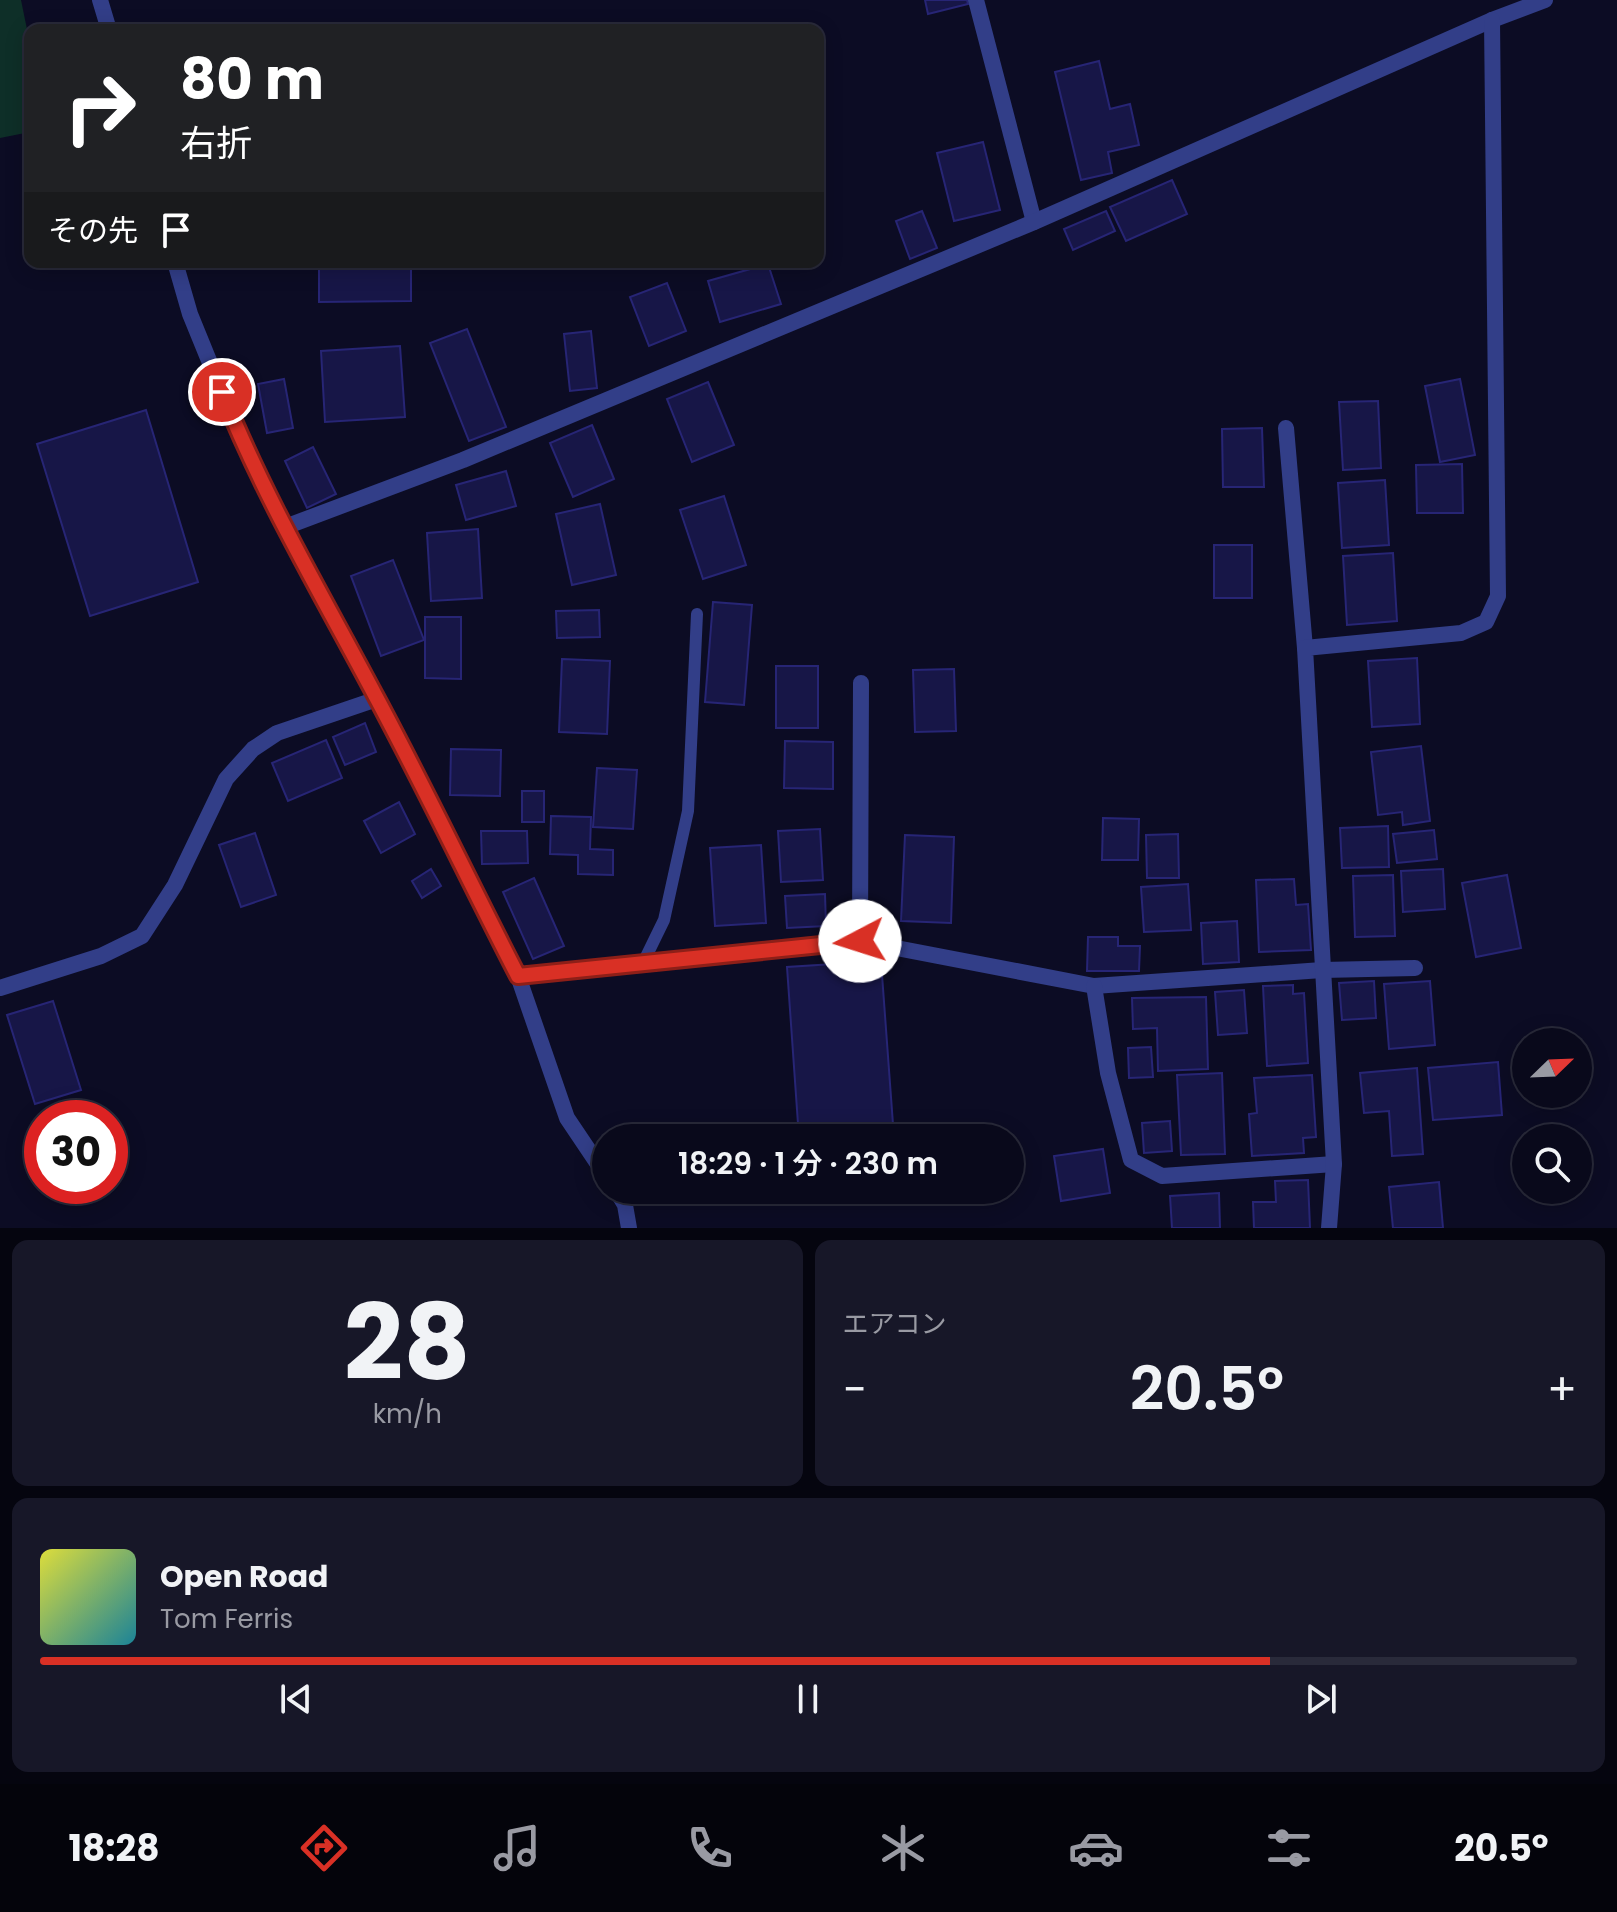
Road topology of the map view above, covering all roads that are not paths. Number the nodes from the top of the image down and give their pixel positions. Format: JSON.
{"nodes":[{"id":1,"x":100,"y":0,"type":"edge"},
{"id":2,"x":976,"y":0,"type":"edge"},
{"id":3,"x":1545,"y":0,"type":"edge"},
{"id":4,"x":1492,"y":20,"type":"junction"},
{"id":5,"x":107,"y":24,"type":"edge"},
{"id":6,"x":1034,"y":222,"type":"junction"},
{"id":7,"x":177,"y":268,"type":"edge"},
{"id":8,"x":1286,"y":428,"type":"dead end"},
{"id":9,"x":285,"y":527,"type":"junction"},
{"id":10,"x":697,"y":614,"type":"dead end"},
{"id":11,"x":1305,"y":648,"type":"junction"},
{"id":12,"x":861,"y":683,"type":"dead end"},
{"id":13,"x":377,"y":699,"type":"junction"},
{"id":14,"x":860,"y":941,"type":"junction"},
{"id":15,"x":643,"y":963,"type":"junction"},
{"id":16,"x":1415,"y":968,"type":"dead end"},
{"id":17,"x":1322,"y":970,"type":"junction"},
{"id":18,"x":518,"y":976,"type":"junction"},
{"id":19,"x":1094,"y":986,"type":"junction"},
{"id":20,"x":0,"y":988,"type":"edge"},
{"id":21,"x":592,"y":1155,"type":"edge"},
{"id":22,"x":1334,"y":1164,"type":"junction"},
{"id":23,"x":624,"y":1204,"type":"edge"},
{"id":24,"x":629,"y":1228,"type":"edge"},
{"id":25,"x":1329,"y":1228,"type":"edge"}],
"edges":[{"from":1,"to":5,"type":"street"},
{"from":2,"to":6,"type":"street"},
{"from":3,"to":4,"type":"street"},
{"from":4,"to":6,"type":"street"},
{"from":4,"to":11,"type":"street"},
{"from":6,"to":9,"type":"street"},
{"from":7,"to":9,"type":"street"},
{"from":8,"to":11,"type":"street"},
{"from":9,"to":13,"type":"street"},
{"from":10,"to":15,"type":"lane"},
{"from":11,"to":17,"type":"street"},
{"from":12,"to":14,"type":"street"},
{"from":13,"to":18,"type":"street"},
{"from":13,"to":20,"type":"street"},
{"from":14,"to":15,"type":"street"},
{"from":14,"to":19,"type":"street"},
{"from":15,"to":18,"type":"street"},
{"from":16,"to":17,"type":"street"},
{"from":17,"to":19,"type":"street"},
{"from":17,"to":22,"type":"street"},
{"from":18,"to":21,"type":"street"},
{"from":19,"to":22,"type":"street"},
{"from":22,"to":25,"type":"street"},
{"from":23,"to":24,"type":"street"}]}
